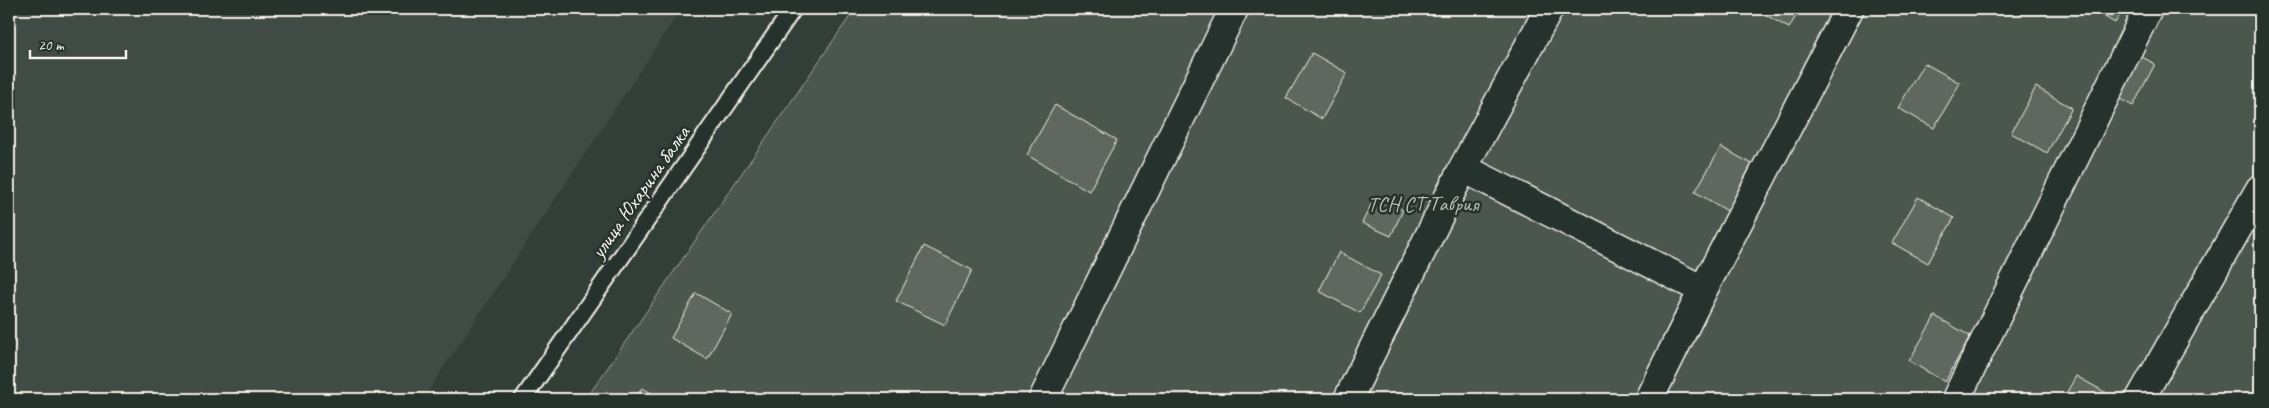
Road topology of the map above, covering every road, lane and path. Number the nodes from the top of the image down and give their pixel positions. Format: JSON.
{"nodes":[{"id":1,"x":793,"y":9,"type":"edge"},
{"id":2,"x":1234,"y":9,"type":"edge"},
{"id":3,"x":1549,"y":9,"type":"edge"},
{"id":4,"x":1849,"y":9,"type":"edge"},
{"id":5,"x":2148,"y":9,"type":"edge"},
{"id":6,"x":1464,"y":168,"type":"junction"},
{"id":7,"x":2260,"y":189,"type":"edge"},
{"id":8,"x":1703,"y":290,"type":"junction"},
{"id":9,"x":522,"y":399,"type":"edge"},
{"id":10,"x":1043,"y":399,"type":"edge"},
{"id":11,"x":1348,"y":399,"type":"edge"},
{"id":12,"x":1650,"y":399,"type":"edge"},
{"id":13,"x":1956,"y":399,"type":"edge"},
{"id":14,"x":2140,"y":399,"type":"edge"}],
"edges":[{"from":1,"to":9,"type":"lane","name":"улица Юхарина балка"},
{"from":2,"to":10,"type":"street"},
{"from":3,"to":6,"type":"street"},
{"from":4,"to":8,"type":"street"},
{"from":5,"to":13,"type":"street"},
{"from":6,"to":8,"type":"street"},
{"from":6,"to":11,"type":"street"},
{"from":7,"to":14,"type":"street"},
{"from":8,"to":12,"type":"street"}]}
